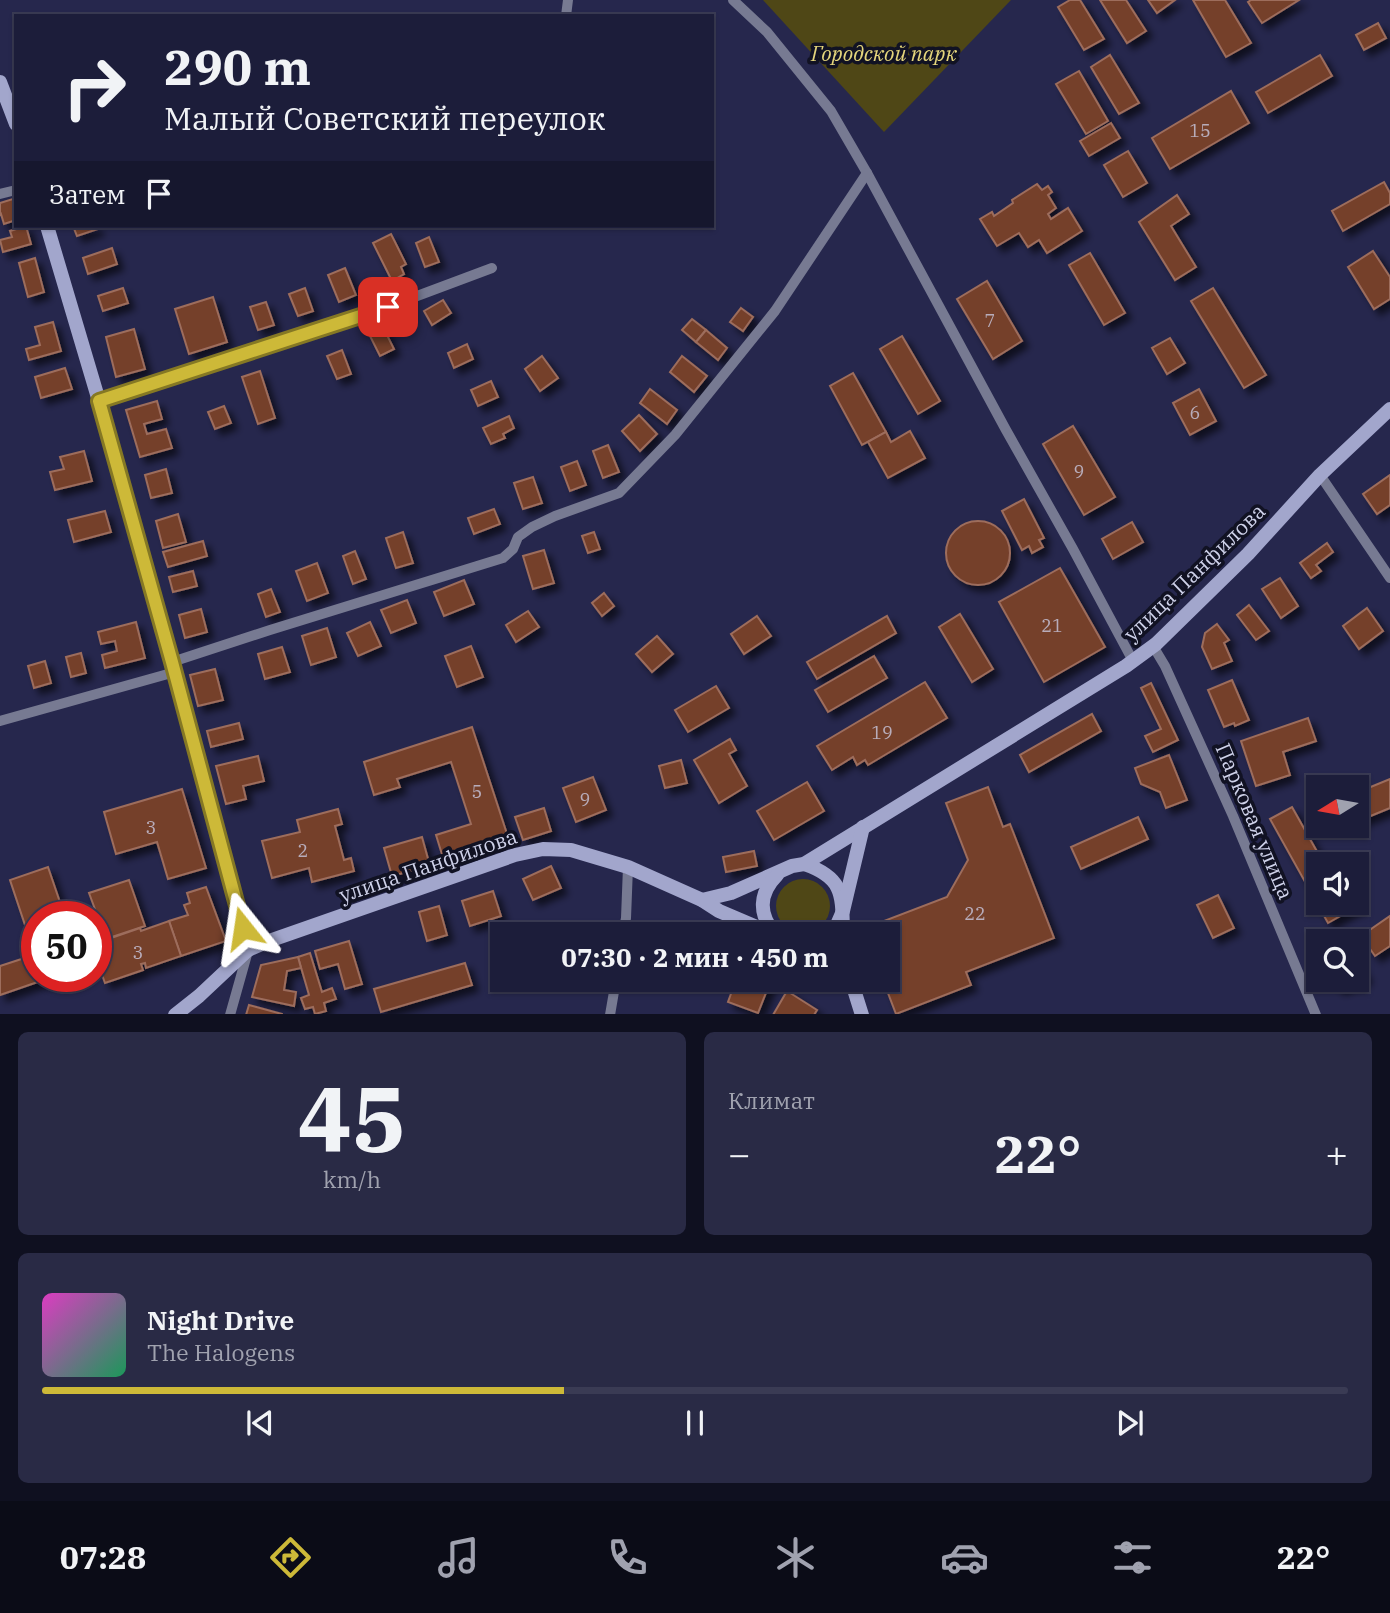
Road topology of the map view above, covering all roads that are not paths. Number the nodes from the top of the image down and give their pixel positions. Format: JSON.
{"nodes":[{"id":1,"x":733,"y":0,"type":"edge"},
{"id":2,"x":0,"y":82,"type":"edge"},
{"id":3,"x":14,"y":119,"type":"edge"},
{"id":4,"x":867,"y":173,"type":"junction"},
{"id":5,"x":48,"y":228,"type":"edge"},
{"id":6,"x":492,"y":268,"type":"dead end"},
{"id":7,"x":99,"y":401,"type":"junction"},
{"id":8,"x":1390,"y":409,"type":"edge"},
{"id":9,"x":1320,"y":475,"type":"junction"},
{"id":10,"x":1390,"y":578,"type":"edge"},
{"id":11,"x":1153,"y":646,"type":"junction"},
{"id":12,"x":1133,"y":661,"type":"junction"},
{"id":13,"x":174,"y":667,"type":"junction"},
{"id":14,"x":0,"y":721,"type":"edge"},
{"id":15,"x":863,"y":827,"type":"junction"},
{"id":16,"x":804,"y":864,"type":"junction"},
{"id":17,"x":628,"y":867,"type":"junction"},
{"id":18,"x":778,"y":874,"type":"junction"},
{"id":19,"x":702,"y":900,"type":"junction"},
{"id":20,"x":843,"y":911,"type":"junction"},
{"id":21,"x":625,"y":922,"type":"edge"},
{"id":22,"x":745,"y":922,"type":"edge"},
{"id":23,"x":766,"y":922,"type":"edge"},
{"id":24,"x":838,"y":922,"type":"edge"},
{"id":25,"x":843,"y":922,"type":"edge"},
{"id":26,"x":248,"y":950,"type":"junction"},
{"id":27,"x":614,"y":992,"type":"edge"},
{"id":28,"x":848,"y":992,"type":"edge"},
{"id":29,"x":860,"y":1007,"type":"edge"},
{"id":30,"x":175,"y":1014,"type":"edge"},
{"id":31,"x":230,"y":1014,"type":"edge"},
{"id":32,"x":610,"y":1014,"type":"edge"},
{"id":33,"x":1316,"y":1014,"type":"edge"}],
"edges":[{"from":1,"to":4,"type":"street"},
{"from":2,"to":3,"type":"main road"},
{"from":4,"to":12,"type":"street"},
{"from":4,"to":13,"type":"street"},
{"from":5,"to":7,"type":"main road"},
{"from":6,"to":7,"type":"street"},
{"from":7,"to":13,"type":"main road"},
{"from":8,"to":9,"type":"main road","name":"улица Панфилова"},
{"from":9,"to":10,"type":"street"},
{"from":9,"to":11,"type":"main road","name":"улица Панфилова"},
{"from":11,"to":12,"type":"main road","name":"улица Панфилова"},
{"from":11,"to":33,"type":"street","name":"Парковая улица"},
{"from":12,"to":15,"type":"main road","name":"улица Панфилова"},
{"from":13,"to":14,"type":"street"},
{"from":13,"to":26,"type":"main road"},
{"from":15,"to":16,"type":"main road","name":"улица Панфилова"},
{"from":15,"to":20,"type":"main road"},
{"from":16,"to":18,"type":"main road","name":"улица Панфилова"},
{"from":16,"to":20,"type":"main road"},
{"from":17,"to":19,"type":"main road","name":"улица Панфилова"},
{"from":17,"to":21,"type":"street"},
{"from":17,"to":26,"type":"main road","name":"улица Панфилова"},
{"from":18,"to":19,"type":"main road","name":"улица Панфилова"},
{"from":18,"to":23,"type":"main road","name":"улица Панфилова"},
{"from":19,"to":22,"type":"main road","name":"улица Панфилова"},
{"from":20,"to":24,"type":"main road"},
{"from":20,"to":25,"type":"main road"},
{"from":26,"to":30,"type":"main road"},
{"from":26,"to":31,"type":"street"},
{"from":27,"to":32,"type":"street"},
{"from":28,"to":29,"type":"main road"}]}
